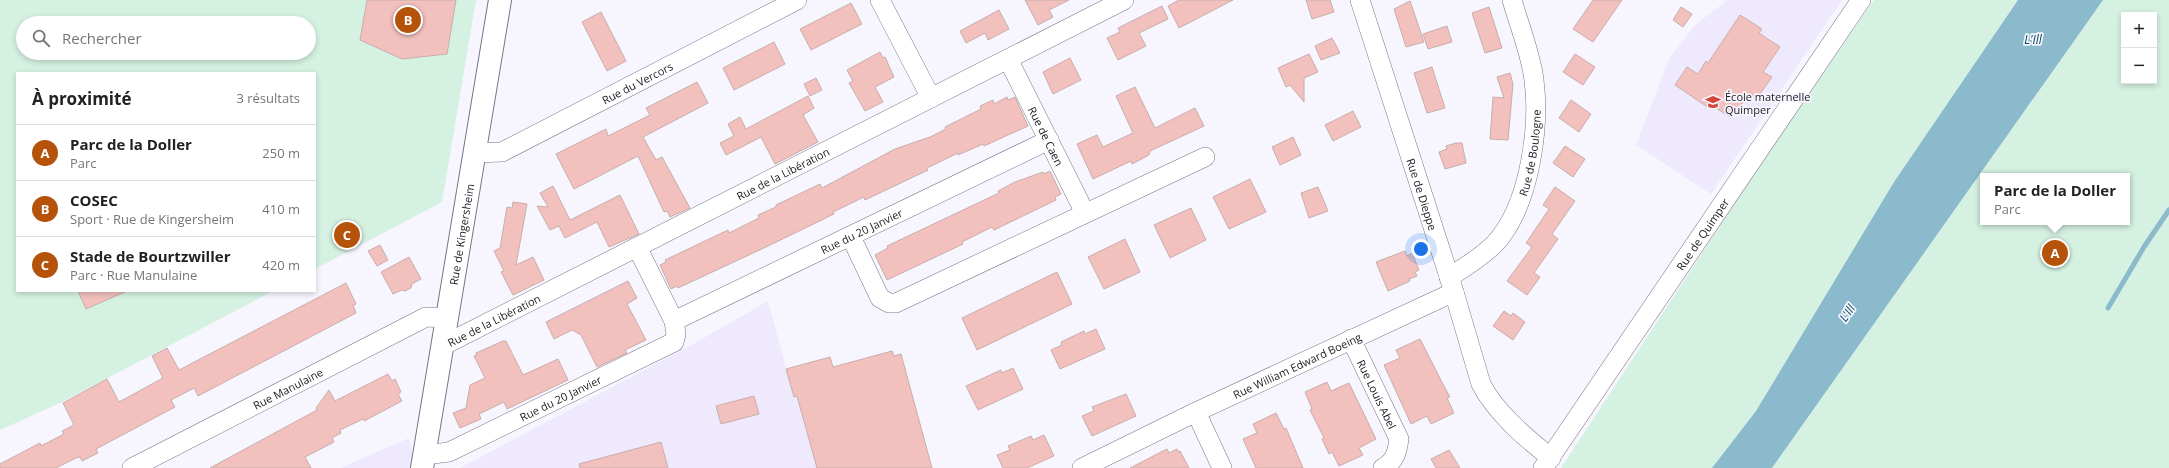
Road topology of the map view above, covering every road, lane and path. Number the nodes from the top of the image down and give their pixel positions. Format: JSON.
{"nodes":[{"id":1,"x":500,"y":0,"type":"edge"},
{"id":2,"x":797,"y":0,"type":"edge"},
{"id":3,"x":880,"y":0,"type":"edge"},
{"id":4,"x":1124,"y":0,"type":"edge"},
{"id":5,"x":1360,"y":0,"type":"edge"},
{"id":6,"x":1512,"y":0,"type":"edge"},
{"id":7,"x":1861,"y":0,"type":"edge"},
{"id":8,"x":1008,"y":59,"type":"junction"},
{"id":9,"x":931,"y":98,"type":"junction"},
{"id":10,"x":1049,"y":140,"type":"junction"},
{"id":11,"x":475,"y":153,"type":"junction"},
{"id":12,"x":1205,"y":157,"type":"dead end"},
{"id":13,"x":1085,"y":213,"type":"junction"},
{"id":14,"x":851,"y":236,"type":"junction"},
{"id":15,"x":637,"y":247,"type":"junction"},
{"id":16,"x":1452,"y":284,"type":"junction"},
{"id":17,"x":446,"y":318,"type":"junction"},
{"id":18,"x":674,"y":321,"type":"junction"},
{"id":19,"x":1351,"y":339,"type":"junction"},
{"id":20,"x":442,"y":346,"type":"junction"},
{"id":21,"x":1196,"y":412,"type":"junction"},
{"id":22,"x":424,"y":461,"type":"edge"},
{"id":23,"x":1547,"y":463,"type":"edge"},
{"id":24,"x":132,"y":468,"type":"edge"},
{"id":25,"x":1082,"y":468,"type":"edge"},
{"id":26,"x":1222,"y":468,"type":"edge"},
{"id":27,"x":1383,"y":468,"type":"edge"}],
"edges":[{"from":1,"to":11,"type":"main road","name":"Rue de Kingersheim"},
{"from":2,"to":11,"type":"street","name":"Rue du Vercors"},
{"from":3,"to":9,"type":"street"},
{"from":4,"to":8,"type":"street","name":"Rue de la Libération"},
{"from":5,"to":16,"type":"street","name":"Rue de Dieppe"},
{"from":6,"to":16,"type":"street","name":"Rue de Boulogne"},
{"from":7,"to":23,"type":"street","name":"Rue de Quimper"},
{"from":8,"to":9,"type":"street","name":"Rue de la Libération"},
{"from":8,"to":10,"type":"street","name":"Rue de Caen"},
{"from":9,"to":15,"type":"street","name":"Rue de la Libération"},
{"from":10,"to":13,"type":"street","name":"Rue de Caen"},
{"from":10,"to":14,"type":"street","name":"Rue du 20 Janvier"},
{"from":11,"to":17,"type":"main road","name":"Rue de Kingersheim"},
{"from":12,"to":13,"type":"street"},
{"from":13,"to":14,"type":"street"},
{"from":14,"to":18,"type":"street","name":"Rue du 20 Janvier"},
{"from":15,"to":18,"type":"street","name":"Rue du 20 Janvier"},
{"from":15,"to":20,"type":"street","name":"Rue de la Libération"},
{"from":16,"to":19,"type":"street","name":"Rue William Edward Boeing"},
{"from":16,"to":23,"type":"street","name":"Rue de Dieppe"},
{"from":17,"to":20,"type":"main road","name":"Rue de Kingersheim"},
{"from":17,"to":24,"type":"street","name":"Rue Manulaine"},
{"from":18,"to":22,"type":"street","name":"Rue du 20 Janvier"},
{"from":19,"to":21,"type":"street","name":"Rue William Edward Boeing"},
{"from":19,"to":27,"type":"street","name":"Rue Louis Abel"},
{"from":20,"to":22,"type":"main road","name":"Rue de Kingersheim"},
{"from":21,"to":25,"type":"street"},
{"from":21,"to":26,"type":"street"}]}
